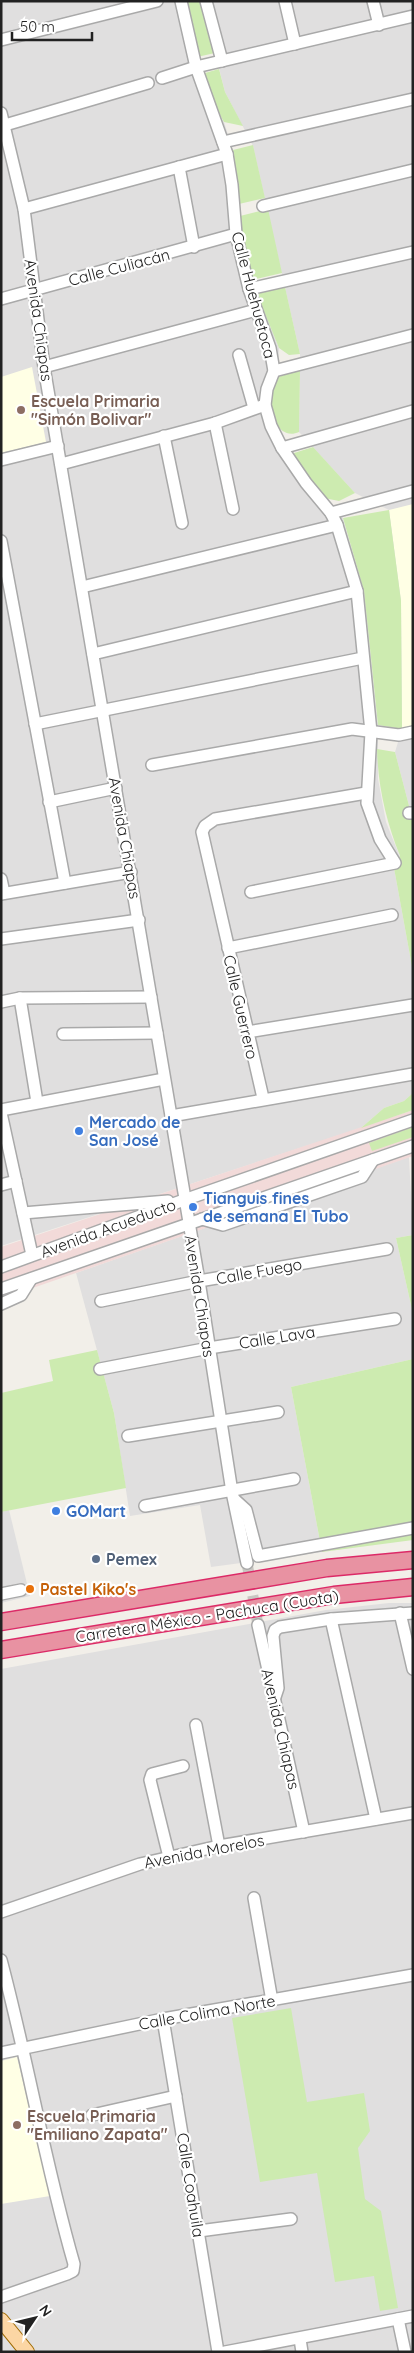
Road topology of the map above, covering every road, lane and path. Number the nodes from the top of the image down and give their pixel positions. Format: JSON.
{"nodes":[{"id":1,"x":157,"y":1,"type":"edge"},
{"id":2,"x":181,"y":1,"type":"edge"},
{"id":3,"x":206,"y":1,"type":"edge"},
{"id":4,"x":285,"y":1,"type":"edge"},
{"id":5,"x":373,"y":1,"type":"edge"},
{"id":6,"x":413,"y":16,"type":"edge"},
{"id":7,"x":379,"y":24,"type":"junction"},
{"id":8,"x":1,"y":40,"type":"edge"},
{"id":9,"x":296,"y":44,"type":"junction"},
{"id":10,"x":222,"y":61,"type":"junction"},
{"id":11,"x":196,"y":68,"type":"junction"},
{"id":12,"x":162,"y":78,"type":"dead end"},
{"id":13,"x":148,"y":83,"type":"dead end"},
{"id":14,"x":413,"y":99,"type":"edge"},
{"id":15,"x":1,"y":113,"type":"edge"},
{"id":16,"x":5,"y":125,"type":"junction"},
{"id":17,"x":223,"y":142,"type":"junction"},
{"id":18,"x":227,"y":154,"type":"junction"},
{"id":19,"x":179,"y":167,"type":"junction"},
{"id":20,"x":413,"y":170,"type":"edge"},
{"id":21,"x":263,"y":206,"type":"dead end"},
{"id":22,"x":24,"y":209,"type":"junction"},
{"id":23,"x":236,"y":234,"type":"junction"},
{"id":24,"x":194,"y":247,"type":"junction"},
{"id":25,"x":413,"y":252,"type":"edge"},
{"id":26,"x":249,"y":289,"type":"junction"},
{"id":27,"x":35,"y":290,"type":"junction"},
{"id":28,"x":1,"y":299,"type":"edge"},
{"id":29,"x":256,"y":310,"type":"junction"},
{"id":30,"x":413,"y":335,"type":"edge"},
{"id":31,"x":240,"y":355,"type":"dead end"},
{"id":32,"x":44,"y":367,"type":"junction"},
{"id":33,"x":274,"y":371,"type":"junction"},
{"id":34,"x":260,"y":406,"type":"junction"},
{"id":35,"x":413,"y":411,"type":"edge"},
{"id":36,"x":215,"y":423,"type":"junction"},
{"id":37,"x":164,"y":436,"type":"junction"},
{"id":38,"x":58,"y":446,"type":"junction"},
{"id":39,"x":282,"y":448,"type":"junction"},
{"id":40,"x":1,"y":460,"type":"edge"},
{"id":41,"x":61,"y":464,"type":"junction"},
{"id":42,"x":413,"y":491,"type":"edge"},
{"id":43,"x":233,"y":509,"type":"dead end"},
{"id":44,"x":331,"y":512,"type":"junction"},
{"id":45,"x":182,"y":523,"type":"dead end"},
{"id":46,"x":337,"y":525,"type":"junction"},
{"id":47,"x":1,"y":541,"type":"edge"},
{"id":48,"x":82,"y":587,"type":"junction"},
{"id":49,"x":358,"y":591,"type":"junction"},
{"id":50,"x":93,"y":654,"type":"junction"},
{"id":51,"x":363,"y":658,"type":"junction"},
{"id":52,"x":103,"y":711,"type":"junction"},
{"id":53,"x":35,"y":724,"type":"junction"},
{"id":54,"x":371,"y":732,"type":"junction"},
{"id":55,"x":413,"y":732,"type":"edge"},
{"id":56,"x":152,"y":765,"type":"dead end"},
{"id":57,"x":116,"y":788,"type":"junction"},
{"id":58,"x":366,"y":793,"type":"junction"},
{"id":59,"x":49,"y":802,"type":"junction"},
{"id":60,"x":131,"y":872,"type":"junction"},
{"id":61,"x":1,"y":879,"type":"edge"},
{"id":62,"x":65,"y":883,"type":"junction"},
{"id":63,"x":251,"y":892,"type":"dead end"},
{"id":64,"x":3,"y":894,"type":"edge"},
{"id":65,"x":392,"y":915,"type":"dead end"},
{"id":66,"x":139,"y":920,"type":"junction"},
{"id":67,"x":1,"y":939,"type":"edge"},
{"id":68,"x":228,"y":948,"type":"junction"},
{"id":69,"x":151,"y":997,"type":"junction"},
{"id":70,"x":20,"y":998,"type":"junction"},
{"id":71,"x":1,"y":1002,"type":"edge"},
{"id":72,"x":413,"y":1005,"type":"edge"},
{"id":73,"x":157,"y":1032,"type":"junction"},
{"id":74,"x":247,"y":1032,"type":"junction"},
{"id":75,"x":63,"y":1034,"type":"dead end"},
{"id":76,"x":413,"y":1074,"type":"edge"},
{"id":77,"x":164,"y":1079,"type":"junction"},
{"id":78,"x":263,"y":1098,"type":"junction"},
{"id":79,"x":37,"y":1102,"type":"junction"},
{"id":80,"x":1,"y":1111,"type":"edge"},
{"id":81,"x":171,"y":1116,"type":"junction"},
{"id":82,"x":413,"y":1120,"type":"edge"},
{"id":83,"x":413,"y":1146,"type":"edge"},
{"id":84,"x":16,"y":1182,"type":"junction"},
{"id":85,"x":1,"y":1185,"type":"edge"},
{"id":86,"x":184,"y":1200,"type":"junction"},
{"id":87,"x":23,"y":1213,"type":"junction"},
{"id":88,"x":188,"y":1223,"type":"junction"},
{"id":89,"x":388,"y":1250,"type":"dead end"},
{"id":90,"x":32,"y":1256,"type":"junction"},
{"id":91,"x":1,"y":1267,"type":"edge"},
{"id":92,"x":30,"y":1279,"type":"junction"},
{"id":93,"x":199,"y":1281,"type":"junction"},
{"id":94,"x":1,"y":1289,"type":"edge"},
{"id":95,"x":101,"y":1301,"type":"dead end"},
{"id":96,"x":1,"y":1304,"type":"edge"},
{"id":97,"x":395,"y":1319,"type":"dead end"},
{"id":98,"x":209,"y":1348,"type":"junction"},
{"id":99,"x":100,"y":1369,"type":"dead end"},
{"id":100,"x":278,"y":1412,"type":"dead end"},
{"id":101,"x":221,"y":1421,"type":"junction"},
{"id":102,"x":128,"y":1436,"type":"dead end"},
{"id":103,"x":294,"y":1479,"type":"dead end"},
{"id":104,"x":233,"y":1496,"type":"junction"},
{"id":105,"x":145,"y":1506,"type":"dead end"},
{"id":106,"x":413,"y":1528,"type":"edge"},
{"id":107,"x":413,"y":1560,"type":"edge"},
{"id":108,"x":246,"y":1563,"type":"tunnel mouth"},
{"id":109,"x":413,"y":1587,"type":"edge"},
{"id":110,"x":21,"y":1590,"type":"dead end"},
{"id":111,"x":1,"y":1594,"type":"edge"},
{"id":112,"x":400,"y":1613,"type":"junction"},
{"id":113,"x":413,"y":1613,"type":"edge"},
{"id":114,"x":331,"y":1619,"type":"junction"},
{"id":115,"x":1,"y":1622,"type":"edge"},
{"id":116,"x":258,"y":1625,"type":"tunnel mouth"},
{"id":117,"x":1,"y":1650,"type":"edge"},
{"id":118,"x":413,"y":1669,"type":"edge"},
{"id":119,"x":273,"y":1701,"type":"junction"},
{"id":120,"x":196,"y":1725,"type":"dead end"},
{"id":121,"x":183,"y":1766,"type":"dead end"},
{"id":122,"x":413,"y":1813,"type":"edge"},
{"id":123,"x":376,"y":1819,"type":"junction"},
{"id":124,"x":304,"y":1832,"type":"junction"},
{"id":125,"x":219,"y":1846,"type":"junction"},
{"id":126,"x":169,"y":1857,"type":"junction"},
{"id":127,"x":254,"y":1898,"type":"dead end"},
{"id":128,"x":1,"y":1912,"type":"edge"},
{"id":129,"x":1,"y":1960,"type":"edge"},
{"id":130,"x":413,"y":1975,"type":"edge"},
{"id":131,"x":272,"y":2001,"type":"junction"},
{"id":132,"x":163,"y":2019,"type":"junction"},
{"id":133,"x":24,"y":2047,"type":"junction"},
{"id":134,"x":1,"y":2052,"type":"edge"},
{"id":135,"x":176,"y":2096,"type":"junction"},
{"id":136,"x":92,"y":2115,"type":"dead end"},
{"id":137,"x":291,"y":2220,"type":"dead end"},
{"id":138,"x":199,"y":2231,"type":"junction"},
{"id":139,"x":1,"y":2297,"type":"edge"},
{"id":140,"x":413,"y":2316,"type":"edge"},
{"id":141,"x":398,"y":2319,"type":"junction"},
{"id":142,"x":1,"y":2320,"type":"edge"},
{"id":143,"x":300,"y":2339,"type":"junction"},
{"id":144,"x":27,"y":2352,"type":"edge"},
{"id":145,"x":218,"y":2352,"type":"edge"},
{"id":146,"x":225,"y":2352,"type":"edge"},
{"id":147,"x":302,"y":2352,"type":"edge"},
{"id":148,"x":405,"y":2352,"type":"edge"}],
"edges":[{"from":1,"to":8,"type":"street"},
{"from":2,"to":11,"type":"street","name":"Calle Huehuetoca"},
{"from":3,"to":10,"type":"street"},
{"from":4,"to":9,"type":"street"},
{"from":5,"to":7,"type":"street"},
{"from":6,"to":7,"type":"street"},
{"from":7,"to":9,"type":"street"},
{"from":9,"to":10,"type":"street"},
{"from":10,"to":11,"type":"street"},
{"from":11,"to":12,"type":"street"},
{"from":11,"to":17,"type":"street","name":"Calle Huehuetoca"},
{"from":13,"to":16,"type":"street"},
{"from":14,"to":17,"type":"street"},
{"from":15,"to":16,"type":"street","name":"Avenida Chiapas"},
{"from":16,"to":22,"type":"street","name":"Avenida Chiapas"},
{"from":17,"to":18,"type":"street","name":"Calle Huehuetoca"},
{"from":18,"to":19,"type":"street"},
{"from":18,"to":23,"type":"street","name":"Calle Huehuetoca"},
{"from":19,"to":22,"type":"street"},
{"from":19,"to":24,"type":"street"},
{"from":20,"to":21,"type":"street"},
{"from":22,"to":27,"type":"street","name":"Avenida Chiapas"},
{"from":23,"to":24,"type":"street","name":"Calle Culiacán"},
{"from":23,"to":26,"type":"street","name":"Calle Huehuetoca"},
{"from":24,"to":27,"type":"street","name":"Calle Culiacán"},
{"from":25,"to":26,"type":"street"},
{"from":26,"to":29,"type":"street","name":"Calle Huehuetoca"},
{"from":27,"to":28,"type":"street","name":"Calle Culiacán"},
{"from":27,"to":32,"type":"street","name":"Avenida Chiapas"},
{"from":29,"to":32,"type":"street"},
{"from":29,"to":33,"type":"street","name":"Calle Huehuetoca"},
{"from":30,"to":33,"type":"street"},
{"from":31,"to":34,"type":"street"},
{"from":32,"to":38,"type":"street","name":"Avenida Chiapas"},
{"from":33,"to":34,"type":"street","name":"Calle Huehuetoca"},
{"from":34,"to":36,"type":"street"},
{"from":34,"to":39,"type":"street","name":"Calle Huehuetoca"},
{"from":35,"to":39,"type":"street"},
{"from":36,"to":37,"type":"street"},
{"from":36,"to":43,"type":"street"},
{"from":37,"to":41,"type":"street"},
{"from":37,"to":45,"type":"street"},
{"from":38,"to":40,"type":"street"},
{"from":38,"to":41,"type":"street","name":"Avenida Chiapas"},
{"from":39,"to":44,"type":"street","name":"Calle Huehuetoca"},
{"from":41,"to":48,"type":"street","name":"Avenida Chiapas"},
{"from":42,"to":44,"type":"street"},
{"from":44,"to":46,"type":"street","name":"Calle Huehuetoca"},
{"from":46,"to":48,"type":"street"},
{"from":46,"to":49,"type":"street","name":"Calle Huehuetoca"},
{"from":47,"to":53,"type":"street"},
{"from":48,"to":50,"type":"street","name":"Avenida Chiapas"},
{"from":49,"to":50,"type":"street"},
{"from":49,"to":51,"type":"street","name":"Calle Huehuetoca"},
{"from":50,"to":52,"type":"street","name":"Avenida Chiapas"},
{"from":51,"to":52,"type":"street"},
{"from":51,"to":54,"type":"street","name":"Calle Huehuetoca"},
{"from":52,"to":53,"type":"street"},
{"from":52,"to":57,"type":"street","name":"Avenida Chiapas"},
{"from":53,"to":59,"type":"street"},
{"from":54,"to":55,"type":"street"},
{"from":54,"to":56,"type":"street"},
{"from":54,"to":58,"type":"street","name":"Calle Huehuetoca"},
{"from":57,"to":59,"type":"street"},
{"from":57,"to":60,"type":"street","name":"Avenida Chiapas"},
{"from":58,"to":63,"type":"street","name":"Calle Huehuetoca"},
{"from":58,"to":68,"type":"street","name":"Calle Guerrero"},
{"from":59,"to":62,"type":"street"},
{"from":60,"to":62,"type":"street"},
{"from":60,"to":66,"type":"street","name":"Avenida Chiapas"},
{"from":61,"to":64,"type":"street"},
{"from":62,"to":64,"type":"street"},
{"from":65,"to":68,"type":"street"},
{"from":66,"to":67,"type":"street"},
{"from":66,"to":69,"type":"street","name":"Avenida Chiapas"},
{"from":68,"to":74,"type":"street","name":"Calle Guerrero"},
{"from":69,"to":70,"type":"street"},
{"from":69,"to":73,"type":"street","name":"Avenida Chiapas"},
{"from":70,"to":71,"type":"street"},
{"from":70,"to":79,"type":"street"},
{"from":72,"to":74,"type":"street"},
{"from":73,"to":75,"type":"street"},
{"from":73,"to":77,"type":"street","name":"Avenida Chiapas"},
{"from":74,"to":78,"type":"street","name":"Calle Guerrero"},
{"from":76,"to":78,"type":"street"},
{"from":77,"to":79,"type":"street"},
{"from":77,"to":81,"type":"street","name":"Avenida Chiapas"},
{"from":78,"to":81,"type":"street"},
{"from":79,"to":80,"type":"street"},
{"from":80,"to":84,"type":"street"},
{"from":81,"to":86,"type":"street","name":"Avenida Chiapas"},
{"from":82,"to":86,"type":"street","name":"Avenida Acueducto"},
{"from":83,"to":88,"type":"street","name":"Avenida Acueducto"},
{"from":84,"to":85,"type":"street"},
{"from":84,"to":87,"type":"street"},
{"from":86,"to":87,"type":"street"},
{"from":86,"to":88,"type":"street","name":"Avenida Chiapas"},
{"from":86,"to":90,"type":"street","name":"Avenida Acueducto"},
{"from":87,"to":90,"type":"street"},
{"from":88,"to":92,"type":"street","name":"Avenida Acueducto"},
{"from":88,"to":93,"type":"street","name":"Avenida Chiapas"},
{"from":89,"to":93,"type":"street","name":"Calle Fuego"},
{"from":90,"to":91,"type":"street","name":"Avenida Acueducto"},
{"from":92,"to":94,"type":"street","name":"Avenida Acueducto"},
{"from":92,"to":96,"type":"street"},
{"from":93,"to":95,"type":"street","name":"Calle Fuego"},
{"from":93,"to":98,"type":"street","name":"Avenida Chiapas"},
{"from":97,"to":98,"type":"street","name":"Calle Lava"},
{"from":98,"to":99,"type":"street","name":"Calle Lava"},
{"from":98,"to":101,"type":"street","name":"Avenida Chiapas"},
{"from":100,"to":101,"type":"street"},
{"from":101,"to":102,"type":"street"},
{"from":101,"to":104,"type":"street","name":"Avenida Chiapas"},
{"from":103,"to":104,"type":"street"},
{"from":104,"to":105,"type":"street"},
{"from":104,"to":106,"type":"street"},
{"from":104,"to":108,"type":"street","name":"Avenida Chiapas"},
{"from":107,"to":115,"type":"highway","name":"Carretera México - Pachuca (Cuota)"},
{"from":109,"to":117,"type":"highway","name":"Carretera México - Pachuca (Cuota)"},
{"from":110,"to":111,"type":"street"},
{"from":112,"to":113,"type":"street"},
{"from":112,"to":114,"type":"street"},
{"from":112,"to":118,"type":"street"},
{"from":114,"to":119,"type":"street"},
{"from":114,"to":123,"type":"street"},
{"from":116,"to":119,"type":"street","name":"Avenida Chiapas"},
{"from":119,"to":124,"type":"street","name":"Avenida Chiapas"},
{"from":120,"to":125,"type":"street"},
{"from":121,"to":126,"type":"street"},
{"from":122,"to":123,"type":"street","name":"Avenida Morelos"},
{"from":123,"to":124,"type":"street","name":"Avenida Morelos"},
{"from":124,"to":125,"type":"street","name":"Avenida Morelos"},
{"from":125,"to":126,"type":"street","name":"Avenida Morelos"},
{"from":126,"to":128,"type":"street","name":"Avenida Morelos"},
{"from":127,"to":131,"type":"street"},
{"from":129,"to":133,"type":"street"},
{"from":130,"to":131,"type":"street","name":"Calle Colima Norte"},
{"from":131,"to":132,"type":"street","name":"Calle Colima Norte"},
{"from":132,"to":133,"type":"street","name":"Calle Colima Norte"},
{"from":132,"to":135,"type":"street","name":"Calle Coahuila"},
{"from":133,"to":134,"type":"street","name":"Calle Colima Norte"},
{"from":133,"to":139,"type":"street"},
{"from":135,"to":136,"type":"street"},
{"from":135,"to":138,"type":"street","name":"Calle Coahuila"},
{"from":137,"to":138,"type":"street"},
{"from":138,"to":145,"type":"street","name":"Calle Coahuila"},
{"from":140,"to":141,"type":"street"},
{"from":141,"to":143,"type":"street"},
{"from":141,"to":148,"type":"street"},
{"from":142,"to":144,"type":"main road"},
{"from":143,"to":146,"type":"street"},
{"from":143,"to":147,"type":"street"}]}
